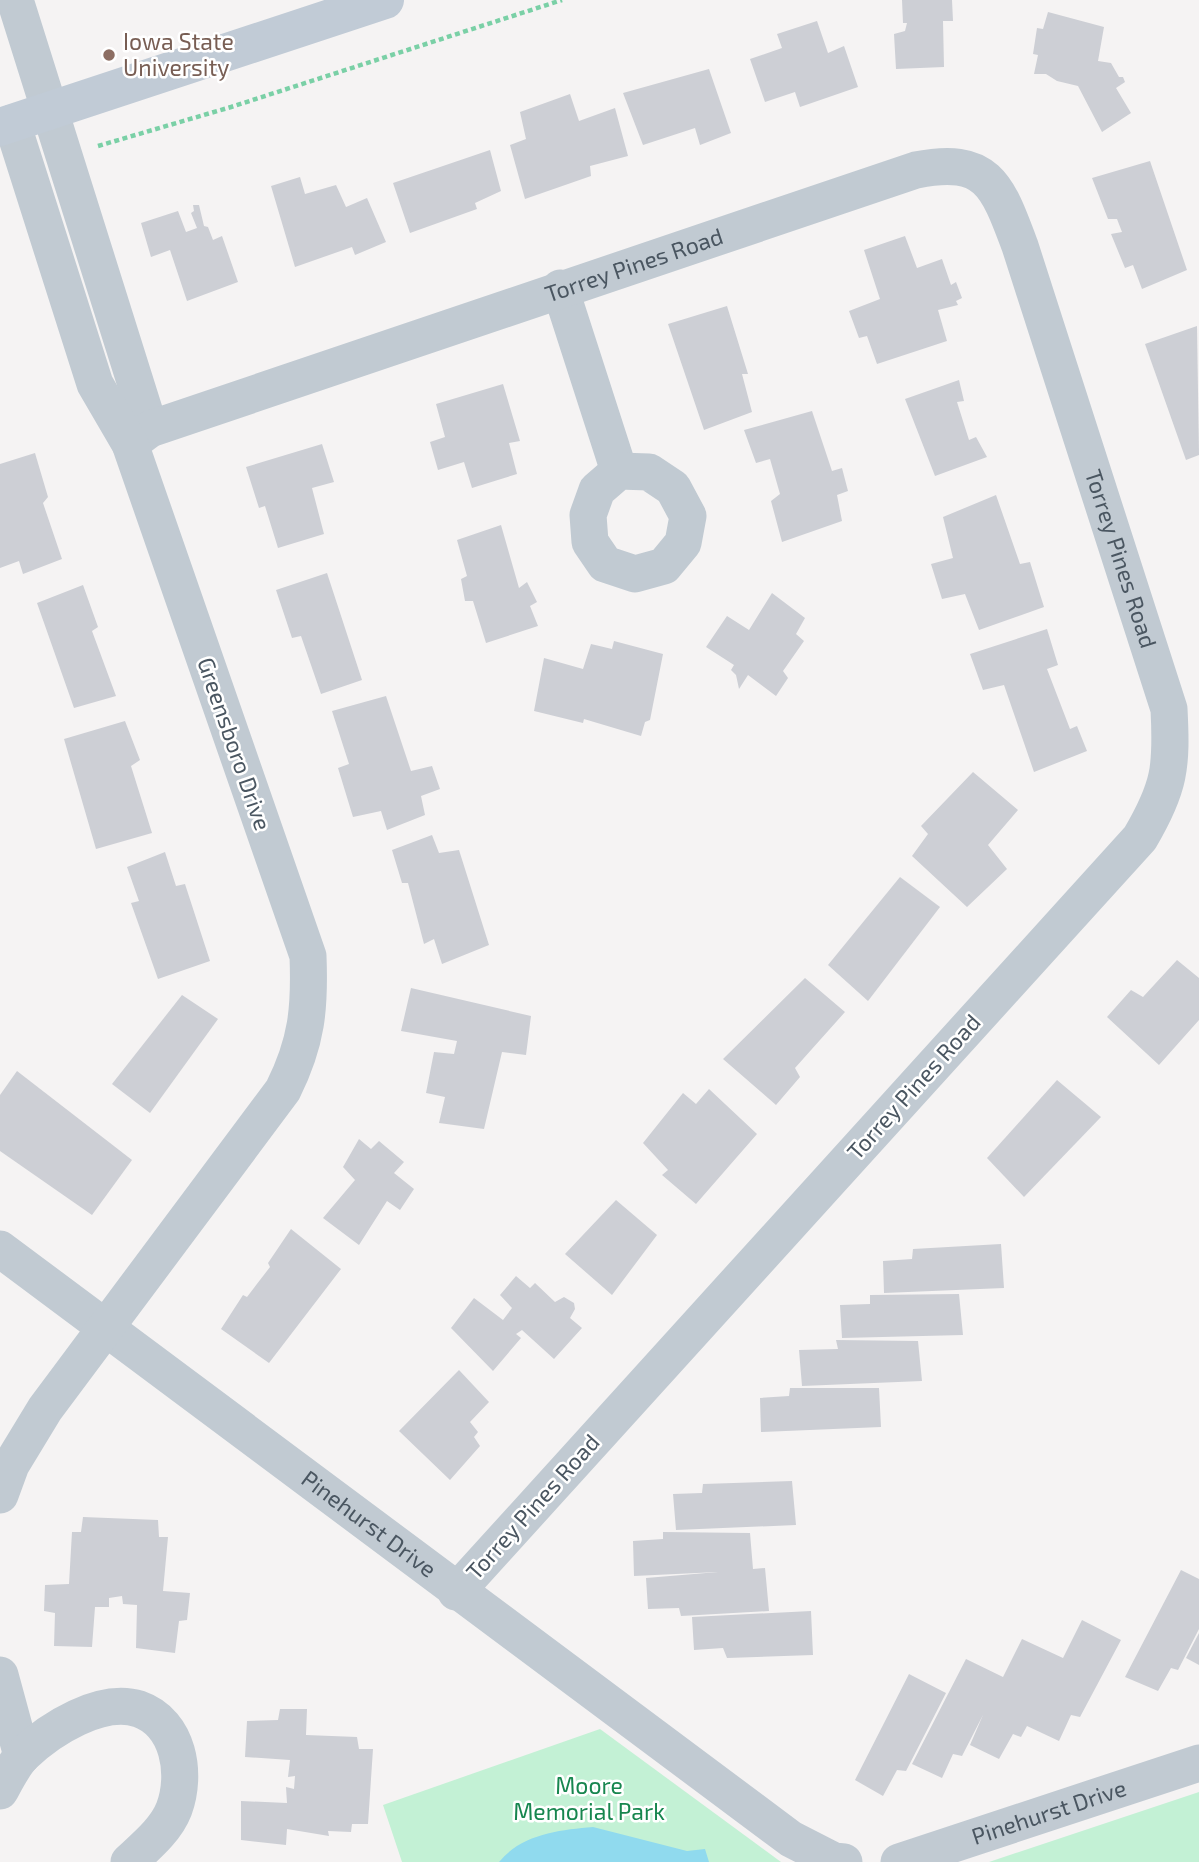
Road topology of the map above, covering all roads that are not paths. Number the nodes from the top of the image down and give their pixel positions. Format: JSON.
{"nodes":[{"id":1,"x":15,"y":0,"type":"edge"},
{"id":2,"x":384,"y":0,"type":"edge"},
{"id":3,"x":52,"y":109,"type":"junction"},
{"id":4,"x":6,"y":125,"type":"edge"},
{"id":5,"x":560,"y":288,"type":"junction"},
{"id":6,"x":140,"y":436,"type":"junction"},
{"id":7,"x":619,"y":471,"type":"dead end"},
{"id":8,"x":0,"y":1249,"type":"edge"},
{"id":9,"x":103,"y":1327,"type":"junction"},
{"id":10,"x":0,"y":1495,"type":"edge"},
{"id":11,"x":456,"y":1592,"type":"junction"},
{"id":12,"x":0,"y":1675,"type":"edge"},
{"id":13,"x":22,"y":1756,"type":"junction"},
{"id":14,"x":1199,"y":1763,"type":"edge"},
{"id":15,"x":0,"y":1791,"type":"edge"},
{"id":16,"x":129,"y":1862,"type":"edge"},
{"id":17,"x":844,"y":1862,"type":"edge"},
{"id":18,"x":899,"y":1862,"type":"edge"}],
"edges":[{"from":1,"to":3,"type":"street","name":"Greensboro Drive"},
{"from":2,"to":3,"type":"main road"},
{"from":3,"to":4,"type":"main road"},
{"from":3,"to":6,"type":"street","name":"Greensboro Drive"},
{"from":4,"to":6,"type":"street","name":"Greensboro Drive"},
{"from":5,"to":6,"type":"street","name":"Torrey Pines Road"},
{"from":5,"to":7,"type":"street"},
{"from":5,"to":11,"type":"street","name":"Torrey Pines Road"},
{"from":6,"to":9,"type":"street","name":"Greensboro Drive"},
{"from":8,"to":9,"type":"street","name":"Pinehurst Drive"},
{"from":9,"to":10,"type":"street","name":"Greensboro Drive"},
{"from":9,"to":11,"type":"street","name":"Pinehurst Drive"},
{"from":11,"to":17,"type":"street","name":"Pinehurst Drive"},
{"from":12,"to":13,"type":"street"},
{"from":13,"to":15,"type":"street"},
{"from":13,"to":16,"type":"street"},
{"from":14,"to":18,"type":"street","name":"Pinehurst Drive"}]}
